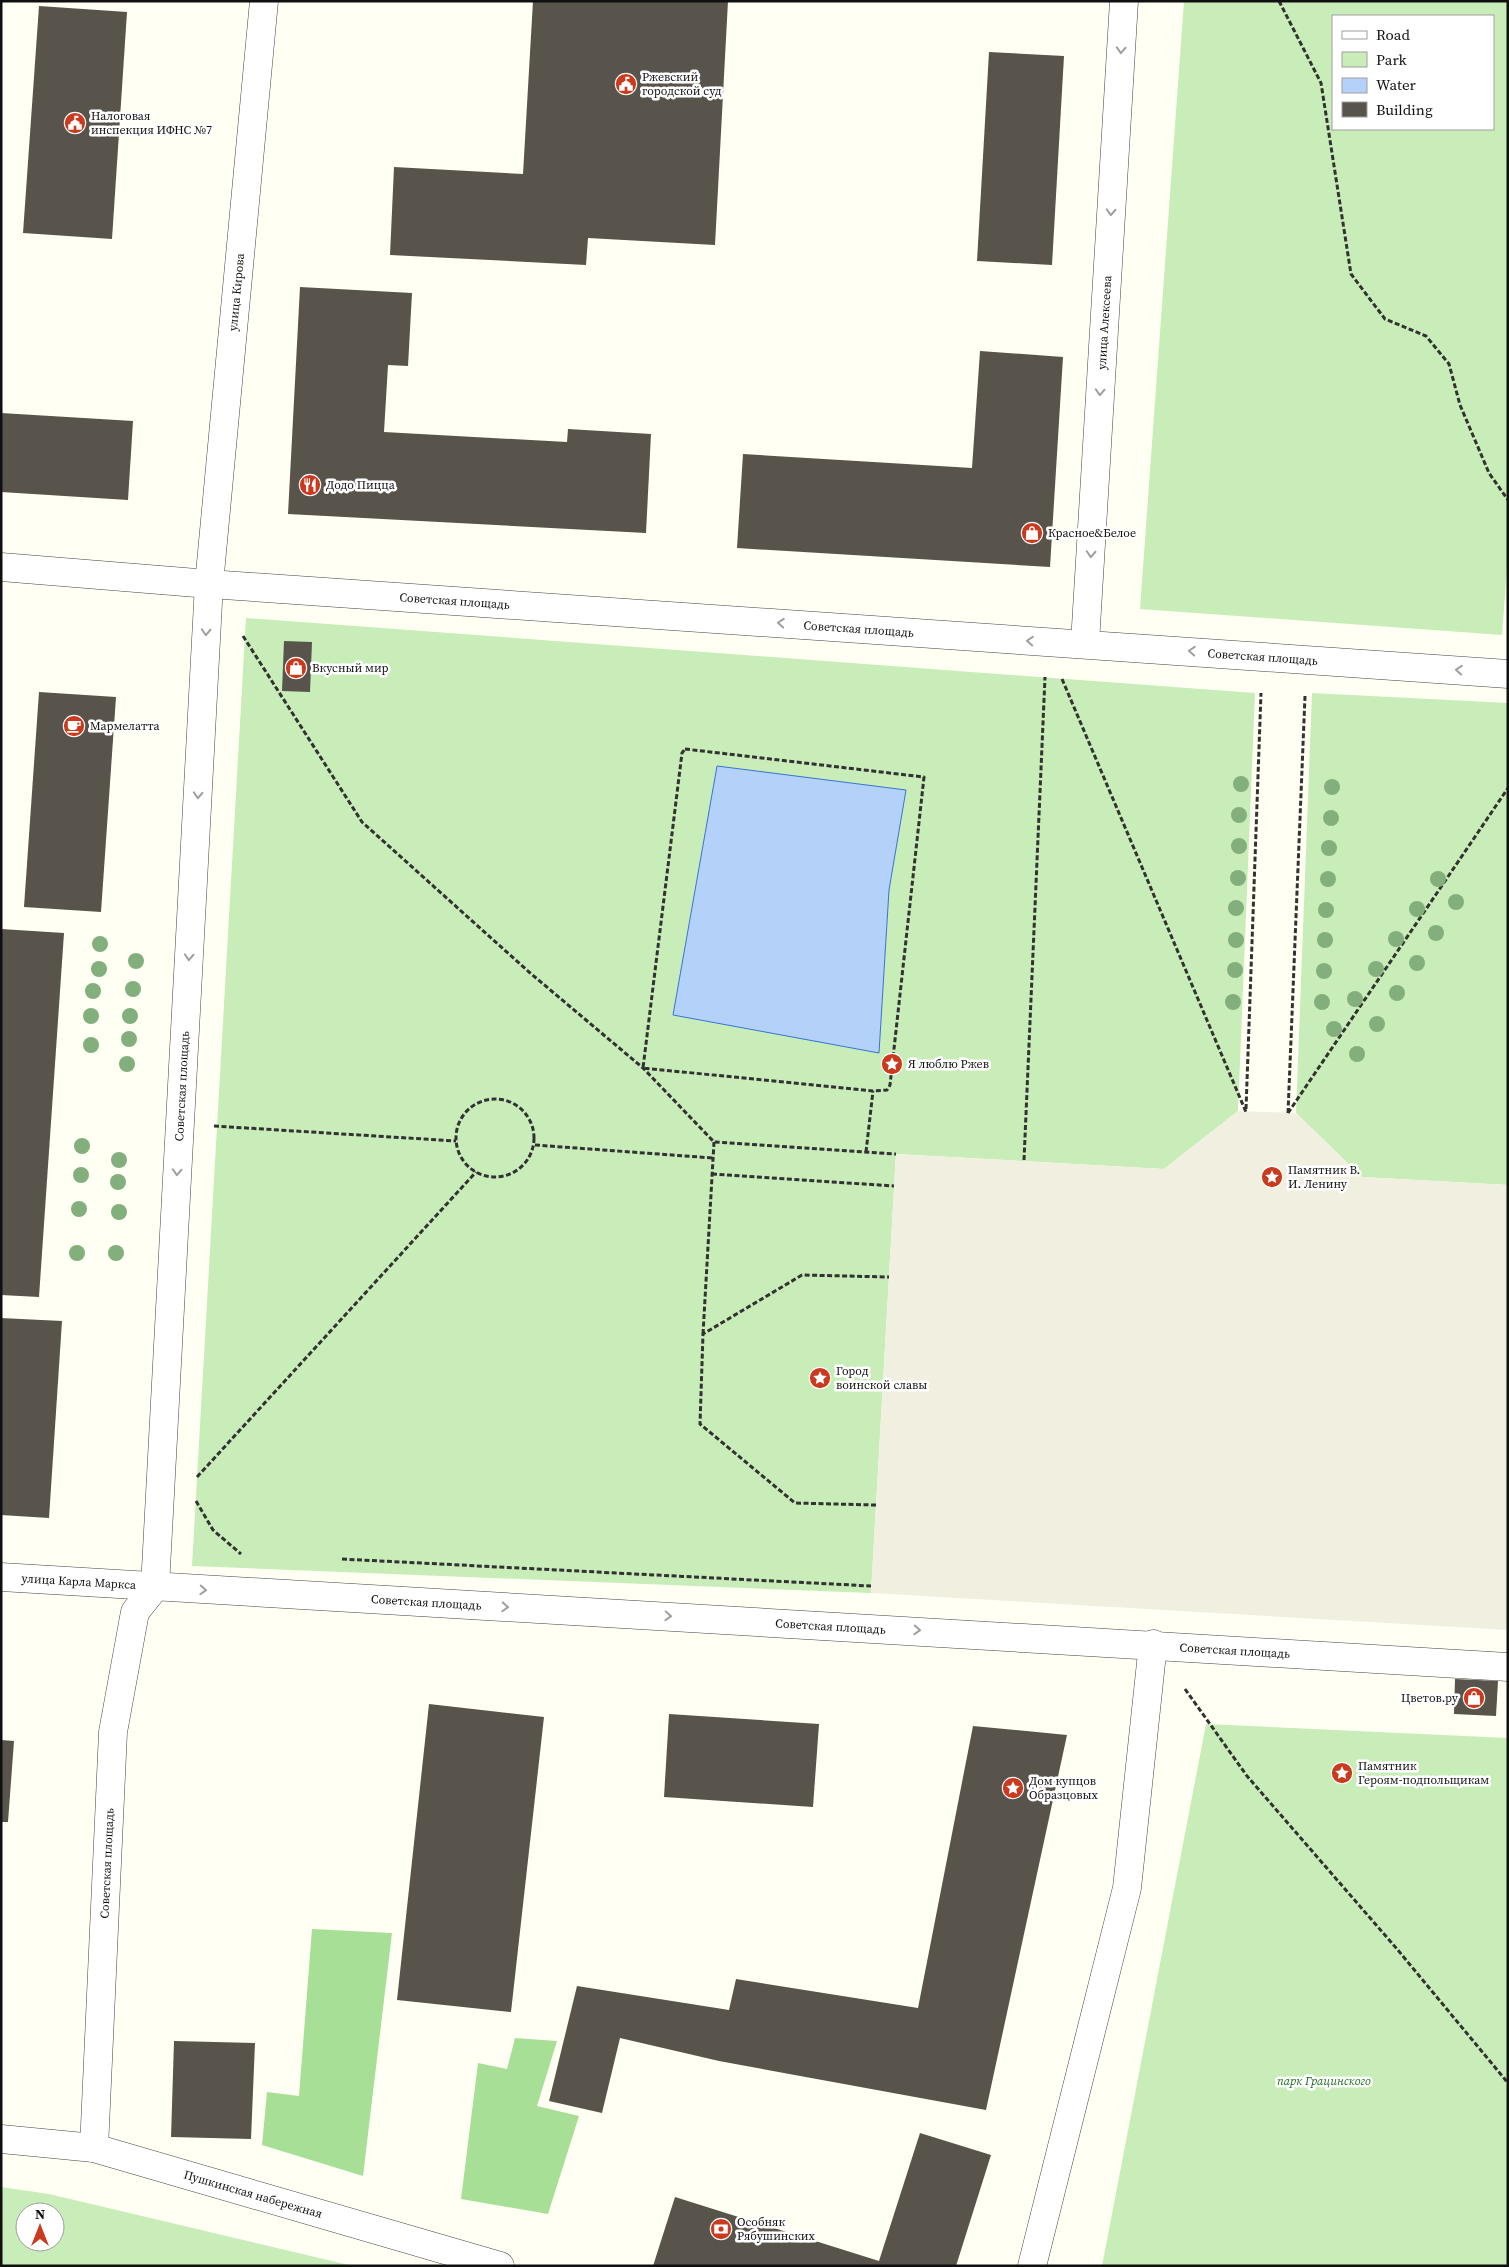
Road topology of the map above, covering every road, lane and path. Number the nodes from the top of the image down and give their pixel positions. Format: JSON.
{"nodes":[{"id":1,"x":264,"y":1,"type":"edge"},
{"id":2,"x":1124,"y":1,"type":"edge"},
{"id":3,"x":1279,"y":1,"type":"edge"},
{"id":4,"x":1508,"y":500,"type":"edge"},
{"id":5,"x":1,"y":567,"type":"edge"},
{"id":6,"x":209,"y":584,"type":"junction"},
{"id":7,"x":239,"y":630,"type":"dead end"},
{"id":8,"x":1046,"y":642,"type":"junction"},
{"id":9,"x":1085,"y":643,"type":"junction"},
{"id":10,"x":1263,"y":657,"type":"junction"},
{"id":11,"x":1307,"y":660,"type":"junction"},
{"id":12,"x":1508,"y":674,"type":"edge"},
{"id":13,"x":1508,"y":788,"type":"edge"},
{"id":14,"x":643,"y":1068,"type":"junction"},
{"id":15,"x":873,"y":1091,"type":"junction"},
{"id":16,"x":204,"y":1125,"type":"dead end"},
{"id":17,"x":456,"y":1141,"type":"junction"},
{"id":18,"x":714,"y":1142,"type":"junction"},
{"id":19,"x":534,"y":1145,"type":"junction"},
{"id":20,"x":866,"y":1152,"type":"junction"},
{"id":21,"x":896,"y":1154,"type":"dead end"},
{"id":22,"x":713,"y":1158,"type":"junction"},
{"id":23,"x":1024,"y":1160,"type":"dead end"},
{"id":24,"x":476,"y":1172,"type":"junction"},
{"id":25,"x":712,"y":1174,"type":"junction"},
{"id":26,"x":894,"y":1186,"type":"dead end"},
{"id":27,"x":889,"y":1277,"type":"dead end"},
{"id":28,"x":703,"y":1334,"type":"junction"},
{"id":29,"x":194,"y":1480,"type":"dead end"},
{"id":30,"x":193,"y":1496,"type":"dead end"},
{"id":31,"x":876,"y":1505,"type":"dead end"},
{"id":32,"x":248,"y":1554,"type":"dead end"},
{"id":33,"x":338,"y":1559,"type":"dead end"},
{"id":34,"x":1,"y":1577,"type":"edge"},
{"id":35,"x":871,"y":1586,"type":"dead end"},
{"id":36,"x":155,"y":1587,"type":"junction"},
{"id":37,"x":1153,"y":1644,"type":"junction"},
{"id":38,"x":1508,"y":1667,"type":"edge"},
{"id":39,"x":1508,"y":2083,"type":"edge"},
{"id":40,"x":1,"y":2139,"type":"edge"},
{"id":41,"x":94,"y":2148,"type":"junction"},
{"id":42,"x":500,"y":2266,"type":"edge"},
{"id":43,"x":1032,"y":2266,"type":"edge"}],
"edges":[{"from":1,"to":6,"type":"street","name":"улица Кирова"},
{"from":2,"to":9,"type":"street","name":"улица Алексеева","one_way":true},
{"from":3,"to":4,"type":"path"},
{"from":5,"to":6,"type":"street","name":"Советская площадь"},
{"from":8,"to":6,"type":"street","name":"Советская площадь","one_way":true},
{"from":6,"to":36,"type":"street","name":"Советская площадь","one_way":true},
{"from":7,"to":14,"type":"path"},
{"from":8,"to":9,"type":"street","name":"Советская площадь"},
{"from":8,"to":10,"type":"path"},
{"from":8,"to":23,"type":"path"},
{"from":10,"to":9,"type":"street","name":"Советская площадь","one_way":true},
{"from":10,"to":11,"type":"street","name":"Советская площадь"},
{"from":12,"to":11,"type":"street","name":"Советская площадь","one_way":true},
{"from":11,"to":13,"type":"path"},
{"from":14,"to":15,"type":"path"},
{"from":14,"to":15,"type":"path"},
{"from":14,"to":18,"type":"path"},
{"from":15,"to":20,"type":"path"},
{"from":16,"to":17,"type":"path"},
{"from":17,"to":19,"type":"path"},
{"from":17,"to":24,"type":"path"},
{"from":18,"to":20,"type":"path"},
{"from":18,"to":22,"type":"path"},
{"from":19,"to":22,"type":"path"},
{"from":19,"to":24,"type":"path"},
{"from":20,"to":21,"type":"path"},
{"from":22,"to":25,"type":"path"},
{"from":24,"to":29,"type":"path"},
{"from":25,"to":26,"type":"path"},
{"from":25,"to":28,"type":"path"},
{"from":27,"to":28,"type":"path"},
{"from":28,"to":31,"type":"path"},
{"from":30,"to":32,"type":"path"},
{"from":33,"to":35,"type":"path"},
{"from":34,"to":36,"type":"street","name":"улица Карла Маркса"},
{"from":36,"to":37,"type":"street","name":"Советская площадь","one_way":true},
{"from":36,"to":41,"type":"street","name":"Советская площадь"},
{"from":37,"to":38,"type":"street","name":"Советская площадь"},
{"from":37,"to":39,"type":"path"},
{"from":37,"to":43,"type":"street"},
{"from":40,"to":41,"type":"street","name":"Пушкинская набережная"},
{"from":41,"to":42,"type":"street","name":"Пушкинская набережная"}]}
